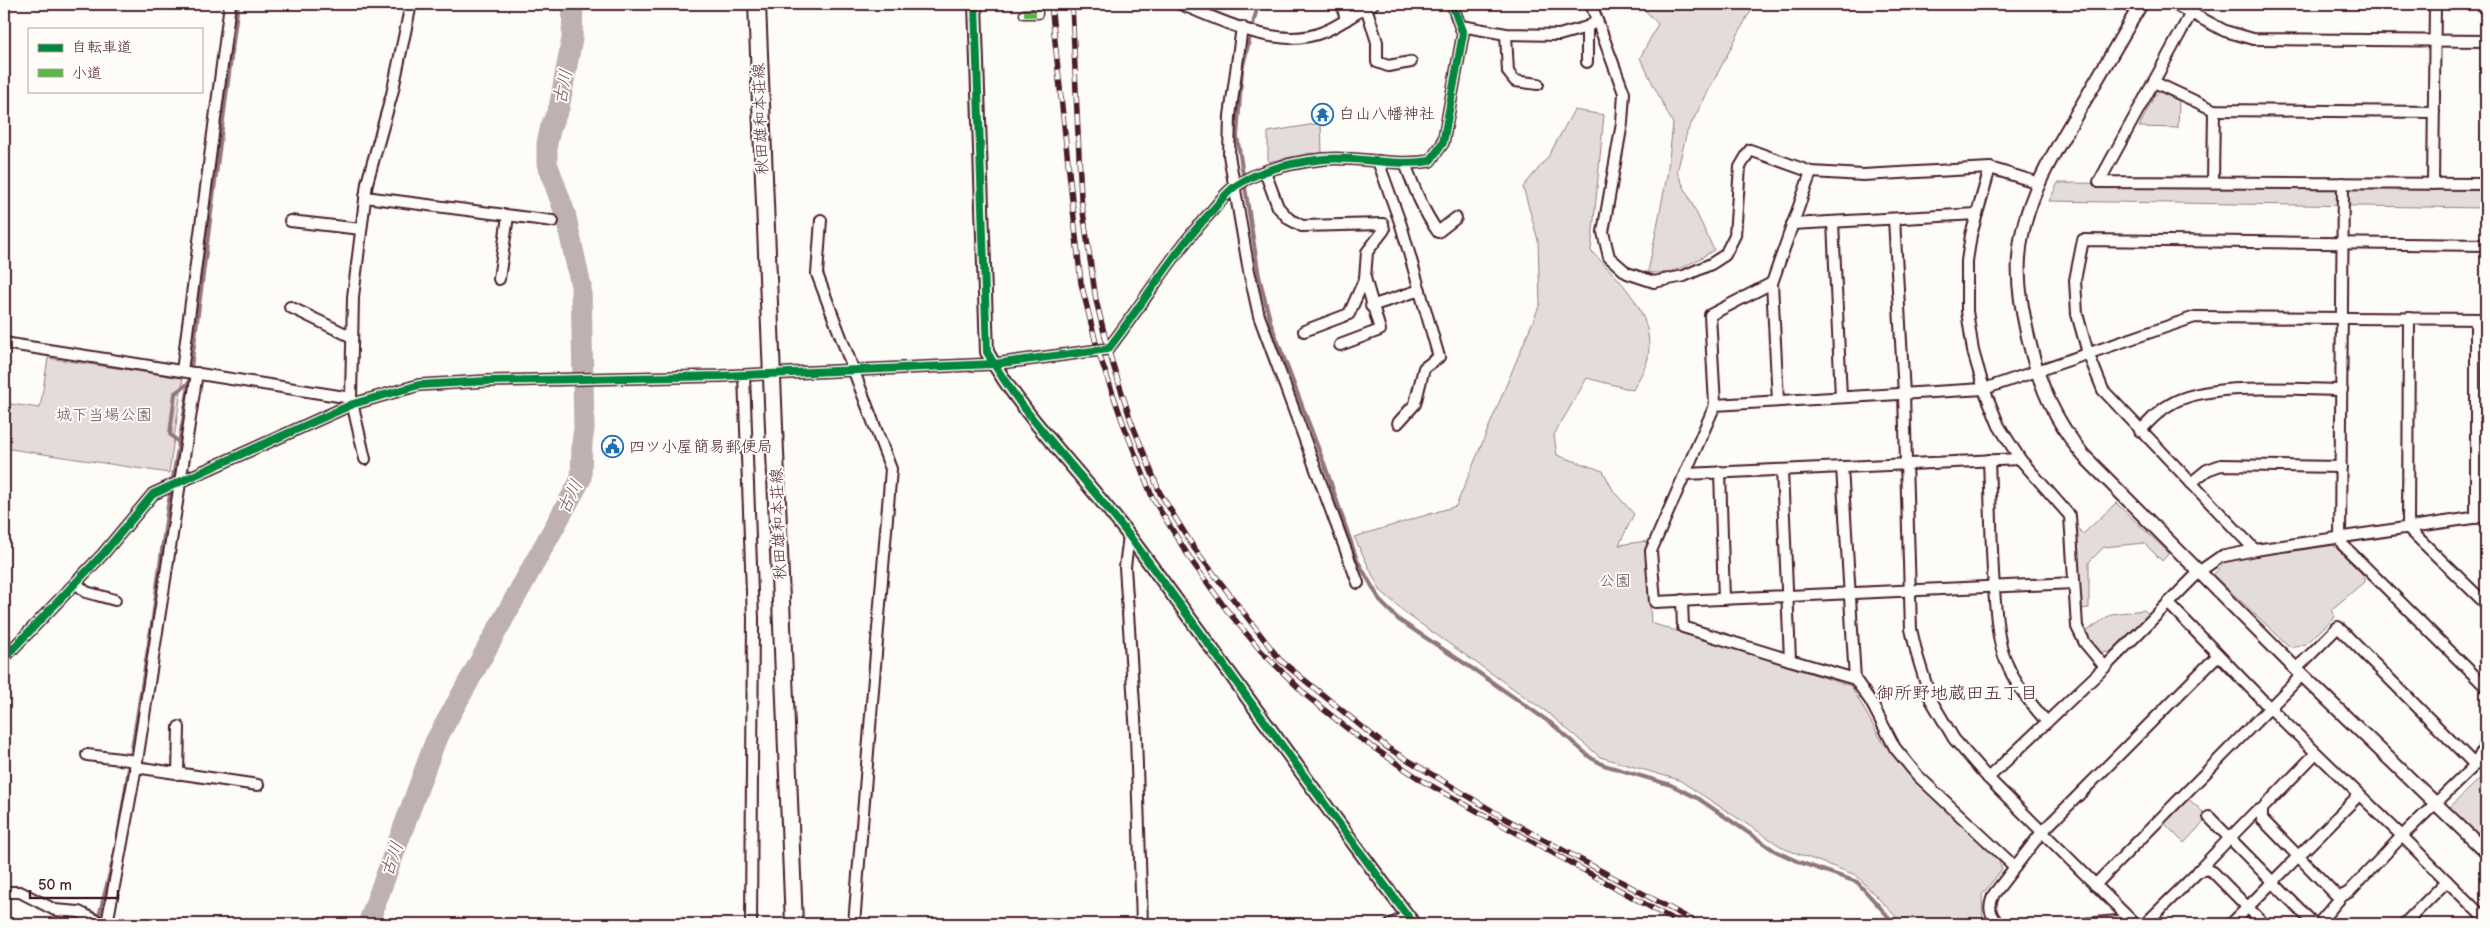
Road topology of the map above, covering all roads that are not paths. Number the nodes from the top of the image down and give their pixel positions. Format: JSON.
{"nodes":[{"id":1,"x":230,"y":4,"type":"edge"},
{"id":2,"x":411,"y":4,"type":"edge"},
{"id":3,"x":757,"y":4,"type":"edge"},
{"id":4,"x":974,"y":4,"type":"edge"},
{"id":5,"x":1037,"y":4,"type":"edge"},
{"id":6,"x":1180,"y":4,"type":"edge"},
{"id":7,"x":1342,"y":4,"type":"edge"},
{"id":8,"x":1452,"y":4,"type":"edge"},
{"id":9,"x":1591,"y":4,"type":"edge"},
{"id":10,"x":2141,"y":4,"type":"edge"},
{"id":11,"x":2174,"y":4,"type":"edge"},
{"id":12,"x":2435,"y":4,"type":"edge"},
{"id":13,"x":1369,"y":5,"type":"edge"},
{"id":14,"x":2194,"y":8,"type":"edge"},
{"id":15,"x":1024,"y":14,"type":"dead end"},
{"id":16,"x":1346,"y":20,"type":"junction"},
{"id":17,"x":1596,"y":20,"type":"junction"},
{"id":18,"x":1461,"y":26,"type":"junction"},
{"id":19,"x":1587,"y":27,"type":"junction"},
{"id":20,"x":1248,"y":29,"type":"junction"},
{"id":21,"x":1506,"y":34,"type":"junction"},
{"id":22,"x":2435,"y":40,"type":"junction"},
{"id":23,"x":2486,"y":41,"type":"edge"},
{"id":24,"x":1411,"y":62,"type":"dead end"},
{"id":25,"x":1587,"y":62,"type":"dead end"},
{"id":26,"x":2154,"y":82,"type":"junction"},
{"id":27,"x":1538,"y":84,"type":"dead end"},
{"id":28,"x":2214,"y":110,"type":"junction"},
{"id":29,"x":2434,"y":112,"type":"junction"},
{"id":30,"x":1378,"y":161,"type":"junction"},
{"id":31,"x":1406,"y":163,"type":"junction"},
{"id":32,"x":1990,"y":168,"type":"junction"},
{"id":33,"x":1265,"y":172,"type":"junction"},
{"id":34,"x":1810,"y":172,"type":"junction"},
{"id":35,"x":2213,"y":182,"type":"junction"},
{"id":36,"x":2038,"y":183,"type":"junction"},
{"id":37,"x":2343,"y":183,"type":"junction"},
{"id":38,"x":2433,"y":184,"type":"junction"},
{"id":39,"x":2486,"y":184,"type":"edge"},
{"id":40,"x":1236,"y":185,"type":"junction"},
{"id":41,"x":365,"y":197,"type":"junction"},
{"id":42,"x":1977,"y":214,"type":"junction"},
{"id":43,"x":508,"y":216,"type":"junction"},
{"id":44,"x":1398,"y":216,"type":"junction"},
{"id":45,"x":1456,"y":218,"type":"dead end"},
{"id":46,"x":1894,"y":219,"type":"junction"},
{"id":47,"x":821,"y":220,"type":"dead end"},
{"id":48,"x":290,"y":221,"type":"dead end"},
{"id":49,"x":553,"y":221,"type":"dead end"},
{"id":50,"x":1833,"y":222,"type":"junction"},
{"id":51,"x":1383,"y":224,"type":"junction"},
{"id":52,"x":1792,"y":224,"type":"junction"},
{"id":53,"x":361,"y":230,"type":"junction"},
{"id":54,"x":2343,"y":243,"type":"junction"},
{"id":55,"x":2486,"y":245,"type":"edge"},
{"id":56,"x":1365,"y":278,"type":"junction"},
{"id":57,"x":499,"y":279,"type":"dead end"},
{"id":58,"x":1772,"y":283,"type":"junction"},
{"id":59,"x":1420,"y":290,"type":"junction"},
{"id":60,"x":1371,"y":306,"type":"junction"},
{"id":61,"x":290,"y":307,"type":"dead end"},
{"id":62,"x":2342,"y":317,"type":"junction"},
{"id":63,"x":2409,"y":318,"type":"junction"},
{"id":64,"x":2481,"y":319,"type":"edge"},
{"id":65,"x":1304,"y":331,"type":"dead end"},
{"id":66,"x":352,"y":337,"type":"junction"},
{"id":67,"x":4,"y":343,"type":"edge"},
{"id":68,"x":1340,"y":345,"type":"dead end"},
{"id":69,"x":2088,"y":353,"type":"junction"},
{"id":70,"x":994,"y":364,"type":"junction"},
{"id":71,"x":856,"y":371,"type":"junction"},
{"id":72,"x":190,"y":372,"type":"junction"},
{"id":73,"x":2036,"y":372,"type":"junction"},
{"id":74,"x":773,"y":373,"type":"junction"},
{"id":75,"x":744,"y":375,"type":"junction"},
{"id":76,"x":1984,"y":389,"type":"junction"},
{"id":77,"x":2342,"y":390,"type":"junction"},
{"id":78,"x":1904,"y":394,"type":"junction"},
{"id":79,"x":1841,"y":397,"type":"junction"},
{"id":80,"x":352,"y":401,"type":"junction"},
{"id":81,"x":1778,"y":401,"type":"junction"},
{"id":82,"x":1715,"y":405,"type":"junction"},
{"id":83,"x":1398,"y":423,"type":"dead end"},
{"id":84,"x":2140,"y":430,"type":"junction"},
{"id":85,"x":365,"y":459,"type":"dead end"},
{"id":86,"x":2020,"y":459,"type":"junction"},
{"id":87,"x":1988,"y":460,"type":"junction"},
{"id":88,"x":1906,"y":464,"type":"junction"},
{"id":89,"x":1842,"y":467,"type":"junction"},
{"id":90,"x":2341,"y":467,"type":"junction"},
{"id":91,"x":1782,"y":470,"type":"junction"},
{"id":92,"x":1720,"y":472,"type":"junction"},
{"id":93,"x":1686,"y":474,"type":"junction"},
{"id":94,"x":2191,"y":483,"type":"junction"},
{"id":95,"x":174,"y":486,"type":"junction"},
{"id":96,"x":2481,"y":517,"type":"edge"},
{"id":97,"x":2408,"y":528,"type":"junction"},
{"id":98,"x":1129,"y":535,"type":"junction"},
{"id":99,"x":2340,"y":539,"type":"junction"},
{"id":100,"x":2255,"y":550,"type":"junction"},
{"id":101,"x":2200,"y":571,"type":"junction"},
{"id":102,"x":76,"y":583,"type":"junction"},
{"id":103,"x":1358,"y":583,"type":"dead end"},
{"id":104,"x":2074,"y":583,"type":"junction"},
{"id":105,"x":1994,"y":586,"type":"junction"},
{"id":106,"x":1910,"y":590,"type":"junction"},
{"id":107,"x":1850,"y":593,"type":"junction"},
{"id":108,"x":1787,"y":596,"type":"junction"},
{"id":109,"x":1724,"y":599,"type":"junction"},
{"id":110,"x":115,"y":600,"type":"dead end"},
{"id":111,"x":1682,"y":600,"type":"junction"},
{"id":112,"x":2168,"y":602,"type":"junction"},
{"id":113,"x":2486,"y":604,"type":"edge"},
{"id":114,"x":2218,"y":655,"type":"junction"},
{"id":115,"x":4,"y":658,"type":"edge"},
{"id":116,"x":1790,"y":660,"type":"junction"},
{"id":117,"x":2105,"y":667,"type":"junction"},
{"id":118,"x":2299,"y":672,"type":"junction"},
{"id":119,"x":1855,"y":679,"type":"junction"},
{"id":120,"x":2486,"y":687,"type":"edge"},
{"id":121,"x":2269,"y":707,"type":"junction"},
{"id":122,"x":2047,"y":722,"type":"junction"},
{"id":123,"x":179,"y":727,"type":"dead end"},
{"id":124,"x":2486,"y":744,"type":"edge"},
{"id":125,"x":2316,"y":753,"type":"junction"},
{"id":126,"x":87,"y":755,"type":"dead end"},
{"id":127,"x":131,"y":762,"type":"junction"},
{"id":128,"x":2475,"y":765,"type":"junction"},
{"id":129,"x":178,"y":774,"type":"junction"},
{"id":130,"x":1988,"y":778,"type":"junction"},
{"id":131,"x":258,"y":784,"type":"dead end"},
{"id":132,"x":2359,"y":795,"type":"junction"},
{"id":133,"x":2436,"y":804,"type":"junction"},
{"id":134,"x":2262,"y":809,"type":"junction"},
{"id":135,"x":2209,"y":817,"type":"dead end"},
{"id":136,"x":2042,"y":832,"type":"junction"},
{"id":137,"x":2402,"y":836,"type":"junction"},
{"id":138,"x":2229,"y":838,"type":"junction"},
{"id":139,"x":2486,"y":852,"type":"edge"},
{"id":140,"x":2298,"y":857,"type":"junction"},
{"id":141,"x":2015,"y":867,"type":"junction"},
{"id":142,"x":2198,"y":872,"type":"junction"},
{"id":143,"x":2447,"y":881,"type":"junction"},
{"id":144,"x":2272,"y":883,"type":"junction"},
{"id":145,"x":2095,"y":886,"type":"junction"},
{"id":146,"x":4,"y":892,"type":"edge"},
{"id":147,"x":2342,"y":896,"type":"junction"},
{"id":148,"x":2247,"y":908,"type":"junction"},
{"id":149,"x":1411,"y":920,"type":"edge"},
{"id":150,"x":2486,"y":920,"type":"edge"},
{"id":151,"x":102,"y":923,"type":"edge"},
{"id":152,"x":751,"y":924,"type":"edge"},
{"id":153,"x":794,"y":924,"type":"edge"},
{"id":154,"x":854,"y":924,"type":"edge"},
{"id":155,"x":1142,"y":924,"type":"edge"},
{"id":156,"x":1390,"y":924,"type":"edge"},
{"id":157,"x":2000,"y":924,"type":"edge"},
{"id":158,"x":2084,"y":924,"type":"edge"},
{"id":159,"x":2134,"y":924,"type":"edge"},
{"id":160,"x":2145,"y":924,"type":"edge"},
{"id":161,"x":2231,"y":924,"type":"edge"},
{"id":162,"x":2264,"y":924,"type":"edge"},
{"id":163,"x":2314,"y":924,"type":"edge"},
{"id":164,"x":2318,"y":924,"type":"edge"},
{"id":165,"x":2404,"y":924,"type":"edge"}],
"edges":[{"from":1,"to":72,"type":"street"},
{"from":2,"to":41,"type":"street"},
{"from":3,"to":74,"type":"main road","name":"秋田雄和本荘線"},
{"from":4,"to":70,"type":"street"},
{"from":5,"to":15,"type":"street"},
{"from":6,"to":20,"type":"street"},
{"from":7,"to":16,"type":"street"},
{"from":8,"to":18,"type":"street"},
{"from":9,"to":17,"type":"street"},
{"from":10,"to":36,"type":"street"},
{"from":11,"to":14,"type":"street"},
{"from":12,"to":22,"type":"street"},
{"from":13,"to":16,"type":"street"},
{"from":13,"to":24,"type":"street"},
{"from":14,"to":22,"type":"street"},
{"from":14,"to":26,"type":"street"},
{"from":16,"to":20,"type":"street"},
{"from":17,"to":19,"type":"street"},
{"from":17,"to":34,"type":"street"},
{"from":18,"to":21,"type":"street"},
{"from":18,"to":31,"type":"street"},
{"from":19,"to":21,"type":"street"},
{"from":19,"to":25,"type":"street"},
{"from":20,"to":40,"type":"street"},
{"from":21,"to":27,"type":"street"},
{"from":22,"to":23,"type":"street"},
{"from":22,"to":29,"type":"street"},
{"from":26,"to":28,"type":"street"},
{"from":26,"to":35,"type":"street"},
{"from":28,"to":29,"type":"street"},
{"from":28,"to":35,"type":"street"},
{"from":29,"to":38,"type":"street"},
{"from":30,"to":31,"type":"street"},
{"from":30,"to":33,"type":"street"},
{"from":30,"to":44,"type":"street"},
{"from":31,"to":45,"type":"street"},
{"from":32,"to":34,"type":"street"},
{"from":32,"to":36,"type":"street"},
{"from":32,"to":42,"type":"street"},
{"from":33,"to":40,"type":"street"},
{"from":33,"to":51,"type":"street"},
{"from":34,"to":52,"type":"street"},
{"from":35,"to":37,"type":"street"},
{"from":36,"to":73,"type":"street"},
{"from":37,"to":38,"type":"street"},
{"from":37,"to":54,"type":"street"},
{"from":38,"to":39,"type":"street"},
{"from":40,"to":70,"type":"street"},
{"from":40,"to":103,"type":"street"},
{"from":41,"to":43,"type":"street"},
{"from":41,"to":53,"type":"street"},
{"from":42,"to":46,"type":"street"},
{"from":42,"to":76,"type":"street"},
{"from":43,"to":49,"type":"street"},
{"from":43,"to":57,"type":"street"},
{"from":44,"to":51,"type":"street"},
{"from":44,"to":59,"type":"street"},
{"from":46,"to":50,"type":"street"},
{"from":46,"to":78,"type":"street"},
{"from":47,"to":71,"type":"street"},
{"from":48,"to":53,"type":"street"},
{"from":50,"to":52,"type":"street"},
{"from":50,"to":79,"type":"street"},
{"from":51,"to":56,"type":"street"},
{"from":52,"to":58,"type":"street"},
{"from":53,"to":66,"type":"street"},
{"from":54,"to":55,"type":"street"},
{"from":54,"to":62,"type":"street"},
{"from":54,"to":69,"type":"street"},
{"from":56,"to":60,"type":"street"},
{"from":56,"to":65,"type":"street"},
{"from":58,"to":81,"type":"street"},
{"from":58,"to":82,"type":"street"},
{"from":59,"to":60,"type":"street"},
{"from":59,"to":83,"type":"street"},
{"from":60,"to":68,"type":"street"},
{"from":61,"to":66,"type":"street"},
{"from":62,"to":63,"type":"street"},
{"from":62,"to":69,"type":"street"},
{"from":62,"to":77,"type":"street"},
{"from":63,"to":64,"type":"street"},
{"from":63,"to":97,"type":"street"},
{"from":64,"to":96,"type":"street"},
{"from":66,"to":80,"type":"street"},
{"from":67,"to":72,"type":"street"},
{"from":69,"to":73,"type":"street"},
{"from":69,"to":84,"type":"street"},
{"from":70,"to":71,"type":"street"},
{"from":70,"to":98,"type":"street"},
{"from":71,"to":74,"type":"street"},
{"from":71,"to":154,"type":"street"},
{"from":72,"to":80,"type":"street"},
{"from":72,"to":95,"type":"street"},
{"from":73,"to":76,"type":"street"},
{"from":73,"to":101,"type":"street"},
{"from":74,"to":75,"type":"street"},
{"from":74,"to":153,"type":"main road","name":"秋田雄和本荘線"},
{"from":75,"to":80,"type":"street"},
{"from":75,"to":152,"type":"street"},
{"from":76,"to":78,"type":"street"},
{"from":76,"to":86,"type":"street"},
{"from":77,"to":84,"type":"street"},
{"from":77,"to":90,"type":"street"},
{"from":78,"to":79,"type":"street"},
{"from":78,"to":88,"type":"street"},
{"from":79,"to":81,"type":"street"},
{"from":80,"to":85,"type":"street"},
{"from":80,"to":95,"type":"street"},
{"from":81,"to":82,"type":"street"},
{"from":82,"to":93,"type":"street"},
{"from":84,"to":94,"type":"street"},
{"from":86,"to":87,"type":"street"},
{"from":86,"to":104,"type":"street"},
{"from":87,"to":88,"type":"street"},
{"from":87,"to":105,"type":"street"},
{"from":88,"to":89,"type":"street"},
{"from":88,"to":106,"type":"street"},
{"from":89,"to":91,"type":"street"},
{"from":89,"to":107,"type":"street"},
{"from":90,"to":94,"type":"street"},
{"from":90,"to":99,"type":"street"},
{"from":91,"to":92,"type":"street"},
{"from":91,"to":108,"type":"street"},
{"from":92,"to":93,"type":"street"},
{"from":92,"to":109,"type":"street"},
{"from":93,"to":111,"type":"street"},
{"from":94,"to":100,"type":"street"},
{"from":95,"to":102,"type":"street"},
{"from":95,"to":127,"type":"street"},
{"from":96,"to":97,"type":"street"},
{"from":97,"to":99,"type":"street"},
{"from":97,"to":113,"type":"street"},
{"from":98,"to":149,"type":"street"},
{"from":98,"to":155,"type":"street"},
{"from":99,"to":100,"type":"street"},
{"from":99,"to":120,"type":"street"},
{"from":100,"to":101,"type":"street"},
{"from":101,"to":112,"type":"street"},
{"from":101,"to":118,"type":"street"},
{"from":102,"to":110,"type":"street"},
{"from":102,"to":115,"type":"street"},
{"from":104,"to":105,"type":"street"},
{"from":104,"to":117,"type":"street"},
{"from":105,"to":106,"type":"street"},
{"from":105,"to":122,"type":"street"},
{"from":106,"to":107,"type":"street"},
{"from":106,"to":130,"type":"street"},
{"from":107,"to":108,"type":"street"},
{"from":107,"to":119,"type":"street"},
{"from":108,"to":109,"type":"street"},
{"from":108,"to":116,"type":"street"},
{"from":109,"to":111,"type":"street"},
{"from":111,"to":116,"type":"street"},
{"from":112,"to":114,"type":"street"},
{"from":112,"to":117,"type":"street"},
{"from":114,"to":121,"type":"street"},
{"from":114,"to":136,"type":"street"},
{"from":116,"to":119,"type":"street"},
{"from":117,"to":122,"type":"street"},
{"from":118,"to":121,"type":"street"},
{"from":118,"to":128,"type":"street"},
{"from":118,"to":133,"type":"street"},
{"from":119,"to":141,"type":"street"},
{"from":121,"to":125,"type":"street"},
{"from":121,"to":145,"type":"street"},
{"from":122,"to":130,"type":"street"},
{"from":123,"to":129,"type":"street"},
{"from":124,"to":128,"type":"street"},
{"from":125,"to":132,"type":"street"},
{"from":125,"to":134,"type":"street"},
{"from":126,"to":127,"type":"street"},
{"from":127,"to":129,"type":"street"},
{"from":127,"to":151,"type":"street"},
{"from":128,"to":133,"type":"street"},
{"from":129,"to":131,"type":"street"},
{"from":130,"to":136,"type":"street"},
{"from":132,"to":137,"type":"street"},
{"from":132,"to":140,"type":"street"},
{"from":133,"to":137,"type":"street"},
{"from":133,"to":139,"type":"street"},
{"from":134,"to":138,"type":"street"},
{"from":134,"to":140,"type":"street"},
{"from":135,"to":138,"type":"street"},
{"from":136,"to":141,"type":"street"},
{"from":136,"to":145,"type":"street"},
{"from":137,"to":143,"type":"street"},
{"from":137,"to":147,"type":"street"},
{"from":138,"to":142,"type":"street"},
{"from":138,"to":144,"type":"street"},
{"from":140,"to":144,"type":"street"},
{"from":140,"to":147,"type":"street"},
{"from":141,"to":157,"type":"street"},
{"from":142,"to":148,"type":"street"},
{"from":142,"to":160,"type":"street"},
{"from":143,"to":150,"type":"street"},
{"from":143,"to":165,"type":"street"},
{"from":144,"to":148,"type":"street"},
{"from":144,"to":163,"type":"street"},
{"from":145,"to":159,"type":"street"},
{"from":146,"to":151,"type":"street"},
{"from":147,"to":164,"type":"street"},
{"from":148,"to":161,"type":"street"},
{"from":148,"to":162,"type":"street"},
{"from":149,"to":156,"type":"street"},
{"from":158,"to":159,"type":"street"}]}
